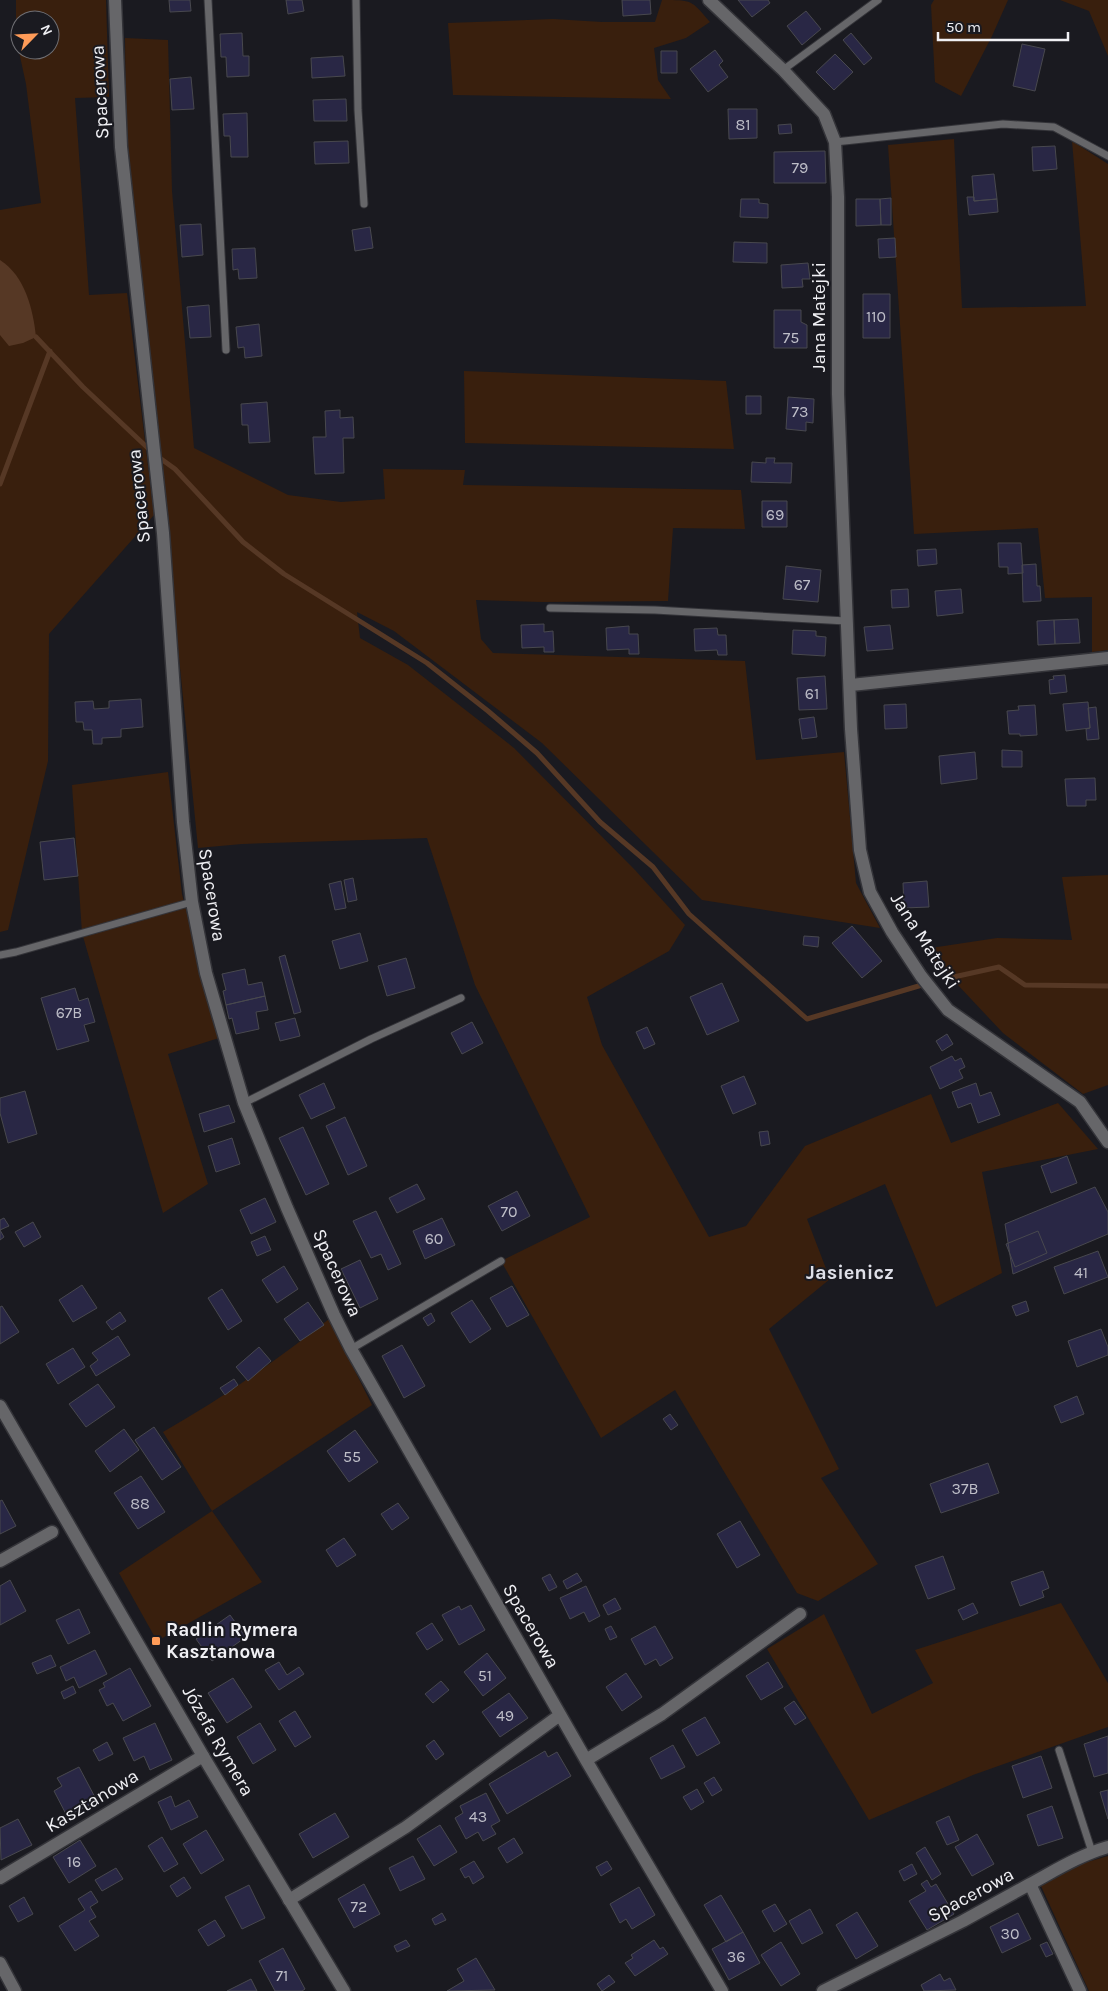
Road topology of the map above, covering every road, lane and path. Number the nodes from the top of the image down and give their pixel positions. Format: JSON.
{"nodes":[{"id":1,"x":115,"y":0,"type":"edge"},
{"id":2,"x":208,"y":0,"type":"edge"},
{"id":3,"x":356,"y":0,"type":"edge"},
{"id":4,"x":709,"y":0,"type":"edge"},
{"id":5,"x":878,"y":0,"type":"edge"},
{"id":6,"x":782,"y":70,"type":"junction"},
{"id":7,"x":835,"y":142,"type":"junction"},
{"id":8,"x":1108,"y":156,"type":"edge"},
{"id":9,"x":364,"y":204,"type":"dead end"},
{"id":10,"x":226,"y":350,"type":"dead end"},
{"id":11,"x":550,"y":608,"type":"dead end"},
{"id":12,"x":846,"y":621,"type":"junction"},
{"id":13,"x":1108,"y":658,"type":"edge"},
{"id":14,"x":850,"y":685,"type":"junction"},
{"id":15,"x":192,"y":902,"type":"junction"},
{"id":16,"x":0,"y":955,"type":"edge"},
{"id":17,"x":461,"y":998,"type":"dead end"},
{"id":18,"x":244,"y":1103,"type":"junction"},
{"id":19,"x":1108,"y":1142,"type":"edge"},
{"id":20,"x":501,"y":1261,"type":"dead end"},
{"id":21,"x":351,"y":1349,"type":"junction"},
{"id":22,"x":0,"y":1406,"type":"edge"},
{"id":23,"x":52,"y":1532,"type":"dead end"},
{"id":24,"x":0,"y":1561,"type":"edge"},
{"id":25,"x":800,"y":1614,"type":"dead end"},
{"id":26,"x":560,"y":1715,"type":"junction"},
{"id":27,"x":1059,"y":1750,"type":"dead end"},
{"id":28,"x":203,"y":1756,"type":"junction"},
{"id":29,"x":586,"y":1760,"type":"junction"},
{"id":30,"x":1108,"y":1846,"type":"edge"},
{"id":31,"x":1092,"y":1852,"type":"junction"},
{"id":32,"x":0,"y":1878,"type":"edge"},
{"id":33,"x":1030,"y":1884,"type":"junction"},
{"id":34,"x":289,"y":1900,"type":"junction"},
{"id":35,"x":0,"y":1965,"type":"edge"},
{"id":36,"x":15,"y":1991,"type":"edge"},
{"id":37,"x":344,"y":1991,"type":"edge"},
{"id":38,"x":722,"y":1991,"type":"edge"},
{"id":39,"x":823,"y":1991,"type":"edge"},
{"id":40,"x":1080,"y":1991,"type":"edge"}],
"edges":[{"from":1,"to":15,"type":"street","name":"Spacerowa"},
{"from":2,"to":10,"type":"lane"},
{"from":3,"to":9,"type":"lane"},
{"from":4,"to":6,"type":"street","name":"Jana Matejki"},
{"from":5,"to":6,"type":"lane"},
{"from":6,"to":7,"type":"street","name":"Jana Matejki"},
{"from":7,"to":8,"type":"lane"},
{"from":7,"to":12,"type":"street","name":"Jana Matejki"},
{"from":11,"to":12,"type":"lane"},
{"from":12,"to":14,"type":"street","name":"Jana Matejki"},
{"from":13,"to":14,"type":"street"},
{"from":14,"to":19,"type":"street","name":"Jana Matejki"},
{"from":15,"to":16,"type":"lane"},
{"from":15,"to":18,"type":"street","name":"Spacerowa"},
{"from":17,"to":18,"type":"lane"},
{"from":18,"to":21,"type":"street","name":"Spacerowa"},
{"from":20,"to":21,"type":"lane"},
{"from":21,"to":26,"type":"street","name":"Spacerowa"},
{"from":22,"to":28,"type":"street","name":"Józefa Rymera"},
{"from":23,"to":24,"type":"street"},
{"from":25,"to":29,"type":"street"},
{"from":26,"to":29,"type":"street","name":"Spacerowa"},
{"from":26,"to":34,"type":"street"},
{"from":27,"to":31,"type":"lane"},
{"from":28,"to":32,"type":"street","name":"Kasztanowa"},
{"from":28,"to":34,"type":"street","name":"Józefa Rymera"},
{"from":29,"to":38,"type":"street","name":"Spacerowa"},
{"from":30,"to":31,"type":"street"},
{"from":31,"to":33,"type":"street"},
{"from":33,"to":39,"type":"street","name":"Spacerowa"},
{"from":33,"to":40,"type":"street","name":"Spacerowa"},
{"from":34,"to":37,"type":"street","name":"Józefa Rymera"},
{"from":35,"to":36,"type":"street"}]}
